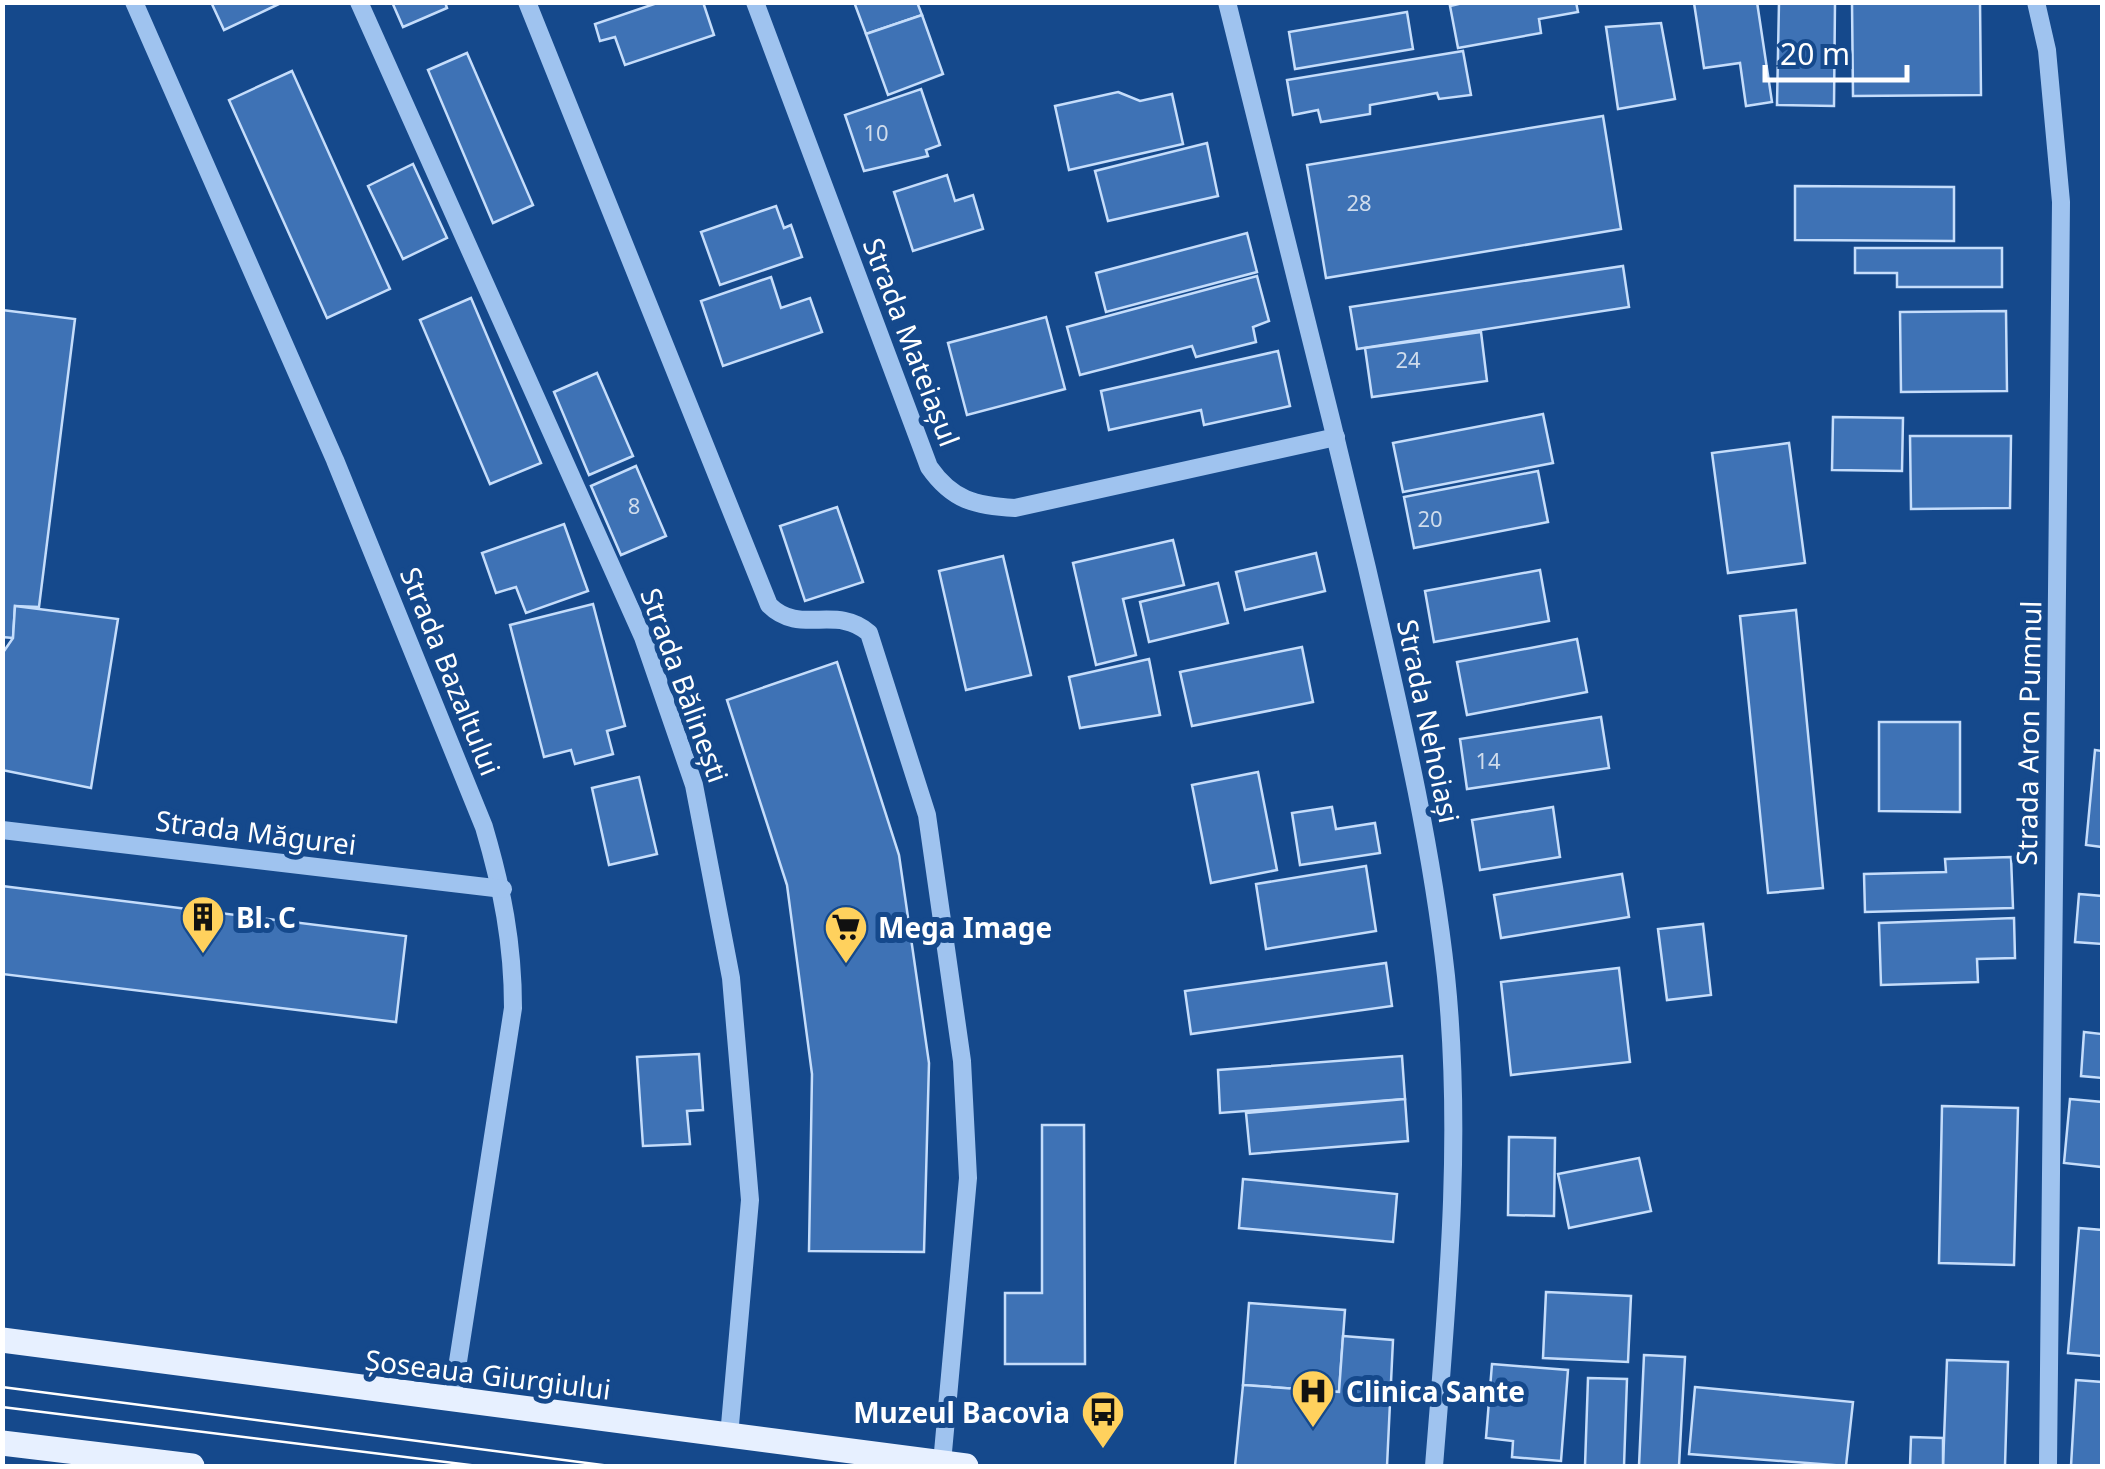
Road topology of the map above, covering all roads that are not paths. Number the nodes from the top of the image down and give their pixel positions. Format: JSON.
{"nodes":[{"id":1,"x":134,"y":2,"type":"edge"},
{"id":2,"x":359,"y":2,"type":"edge"},
{"id":3,"x":527,"y":2,"type":"edge"},
{"id":4,"x":755,"y":2,"type":"edge"},
{"id":5,"x":1227,"y":2,"type":"edge"},
{"id":6,"x":2036,"y":2,"type":"edge"},
{"id":7,"x":1336,"y":437,"type":"junction"},
{"id":8,"x":2,"y":830,"type":"edge"},
{"id":9,"x":502,"y":889,"type":"junction"},
{"id":10,"x":2,"y":1340,"type":"edge"},
{"id":11,"x":452,"y":1400,"type":"junction"},
{"id":12,"x":730,"y":1436,"type":"junction"},
{"id":13,"x":2,"y":1442,"type":"edge"},
{"id":14,"x":954,"y":1465,"type":"edge"},
{"id":15,"x":192,"y":1466,"type":"edge"},
{"id":16,"x":1434,"y":1466,"type":"edge"},
{"id":17,"x":2048,"y":1466,"type":"edge"}],
"edges":[{"from":1,"to":9,"type":"street","name":"Strada Bazaltului"},
{"from":2,"to":12,"type":"street","name":"Strada Bălinești"},
{"from":3,"to":14,"type":"street"},
{"from":4,"to":7,"type":"street","name":"Strada Mateiașul"},
{"from":5,"to":7,"type":"street","name":"Strada Nehoiași"},
{"from":6,"to":17,"type":"street","name":"Strada Aron Pumnul"},
{"from":7,"to":16,"type":"street","name":"Strada Nehoiași"},
{"from":8,"to":9,"type":"street","name":"Strada Măgurei"},
{"from":9,"to":11,"type":"street","name":"Strada Bazaltului"},
{"from":10,"to":11,"type":"main road","name":"Șoseaua Giurgiului"},
{"from":11,"to":12,"type":"main road","name":"Șoseaua Giurgiului"},
{"from":12,"to":14,"type":"main road","name":"Șoseaua Giurgiului"},
{"from":13,"to":15,"type":"main road"}]}
